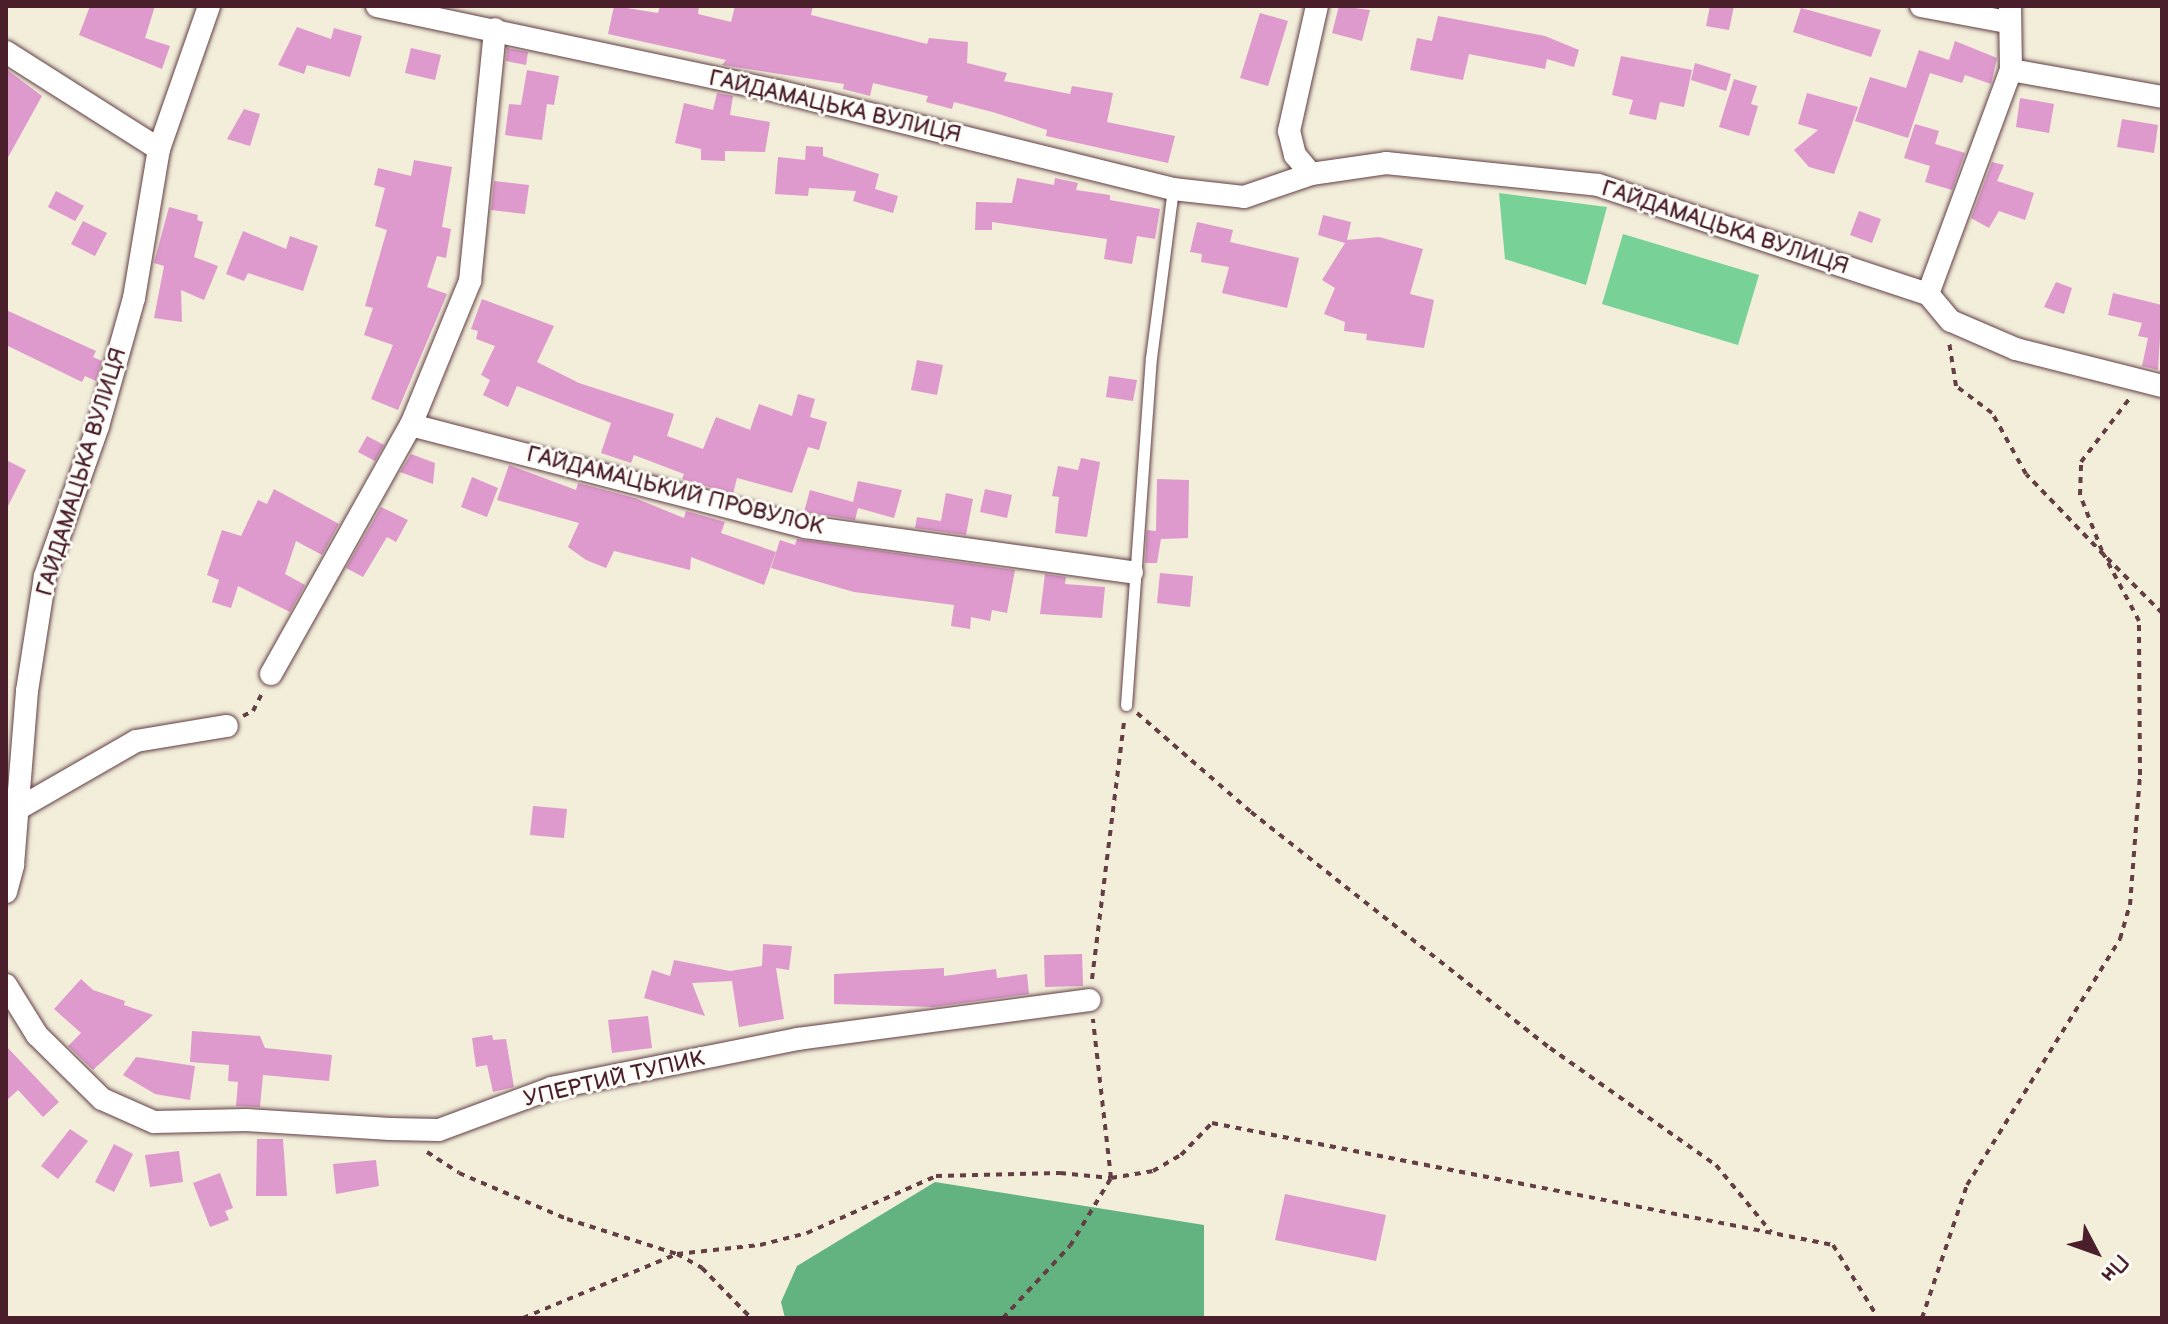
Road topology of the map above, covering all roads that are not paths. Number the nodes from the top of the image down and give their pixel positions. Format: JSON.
{"nodes":[{"id":1,"x":209,"y":6,"type":"edge"},
{"id":2,"x":377,"y":6,"type":"edge"},
{"id":3,"x":1317,"y":6,"type":"edge"},
{"id":4,"x":1921,"y":6,"type":"edge"},
{"id":5,"x":2009,"y":14,"type":"edge"},
{"id":6,"x":495,"y":29,"type":"junction"},
{"id":7,"x":6,"y":52,"type":"edge"},
{"id":8,"x":2011,"y":70,"type":"junction"},
{"id":9,"x":2162,"y":97,"type":"edge"},
{"id":10,"x":159,"y":149,"type":"junction"},
{"id":11,"x":1311,"y":174,"type":"junction"},
{"id":12,"x":1173,"y":189,"type":"junction"},
{"id":13,"x":1928,"y":294,"type":"junction"},
{"id":14,"x":2155,"y":385,"type":"edge"},
{"id":15,"x":411,"y":425,"type":"junction"},
{"id":16,"x":1132,"y":572,"type":"junction"},
{"id":17,"x":271,"y":674,"type":"road end"},
{"id":18,"x":1126,"y":705,"type":"road end"},
{"id":19,"x":227,"y":726,"type":"road end"},
{"id":20,"x":16,"y":810,"type":"junction"},
{"id":21,"x":6,"y":892,"type":"edge"},
{"id":22,"x":6,"y":985,"type":"edge"},
{"id":23,"x":1089,"y":1000,"type":"road end"}],
"edges":[{"from":1,"to":10,"type":"street","name":"ГАЙДАМАЦЬКА ВУЛИЦЯ"},
{"from":2,"to":6,"type":"street","name":"ГАЙДАМАЦЬКА ВУЛИЦЯ"},
{"from":3,"to":11,"type":"street"},
{"from":4,"to":5,"type":"street"},
{"from":5,"to":8,"type":"street"},
{"from":6,"to":12,"type":"street","name":"ГАЙДАМАЦЬКА ВУЛИЦЯ"},
{"from":6,"to":15,"type":"street"},
{"from":7,"to":10,"type":"street"},
{"from":8,"to":9,"type":"street"},
{"from":8,"to":13,"type":"street"},
{"from":10,"to":20,"type":"street","name":"ГАЙДАМАЦЬКА ВУЛИЦЯ"},
{"from":11,"to":12,"type":"street","name":"ГАЙДАМАЦЬКА ВУЛИЦЯ"},
{"from":11,"to":13,"type":"street","name":"ГАЙДАМАЦЬКА ВУЛИЦЯ"},
{"from":12,"to":16,"type":"lane"},
{"from":13,"to":14,"type":"street"},
{"from":15,"to":16,"type":"street","name":"ГАЙДАМАЦЬКИЙ ПРОВУЛОК"},
{"from":15,"to":17,"type":"street"},
{"from":16,"to":18,"type":"lane"},
{"from":19,"to":20,"type":"street"},
{"from":20,"to":21,"type":"street","name":"ГАЙДАМАЦЬКА ВУЛИЦЯ"},
{"from":22,"to":23,"type":"street","name":"УПЕРТИЙ ТУПИК"}]}
